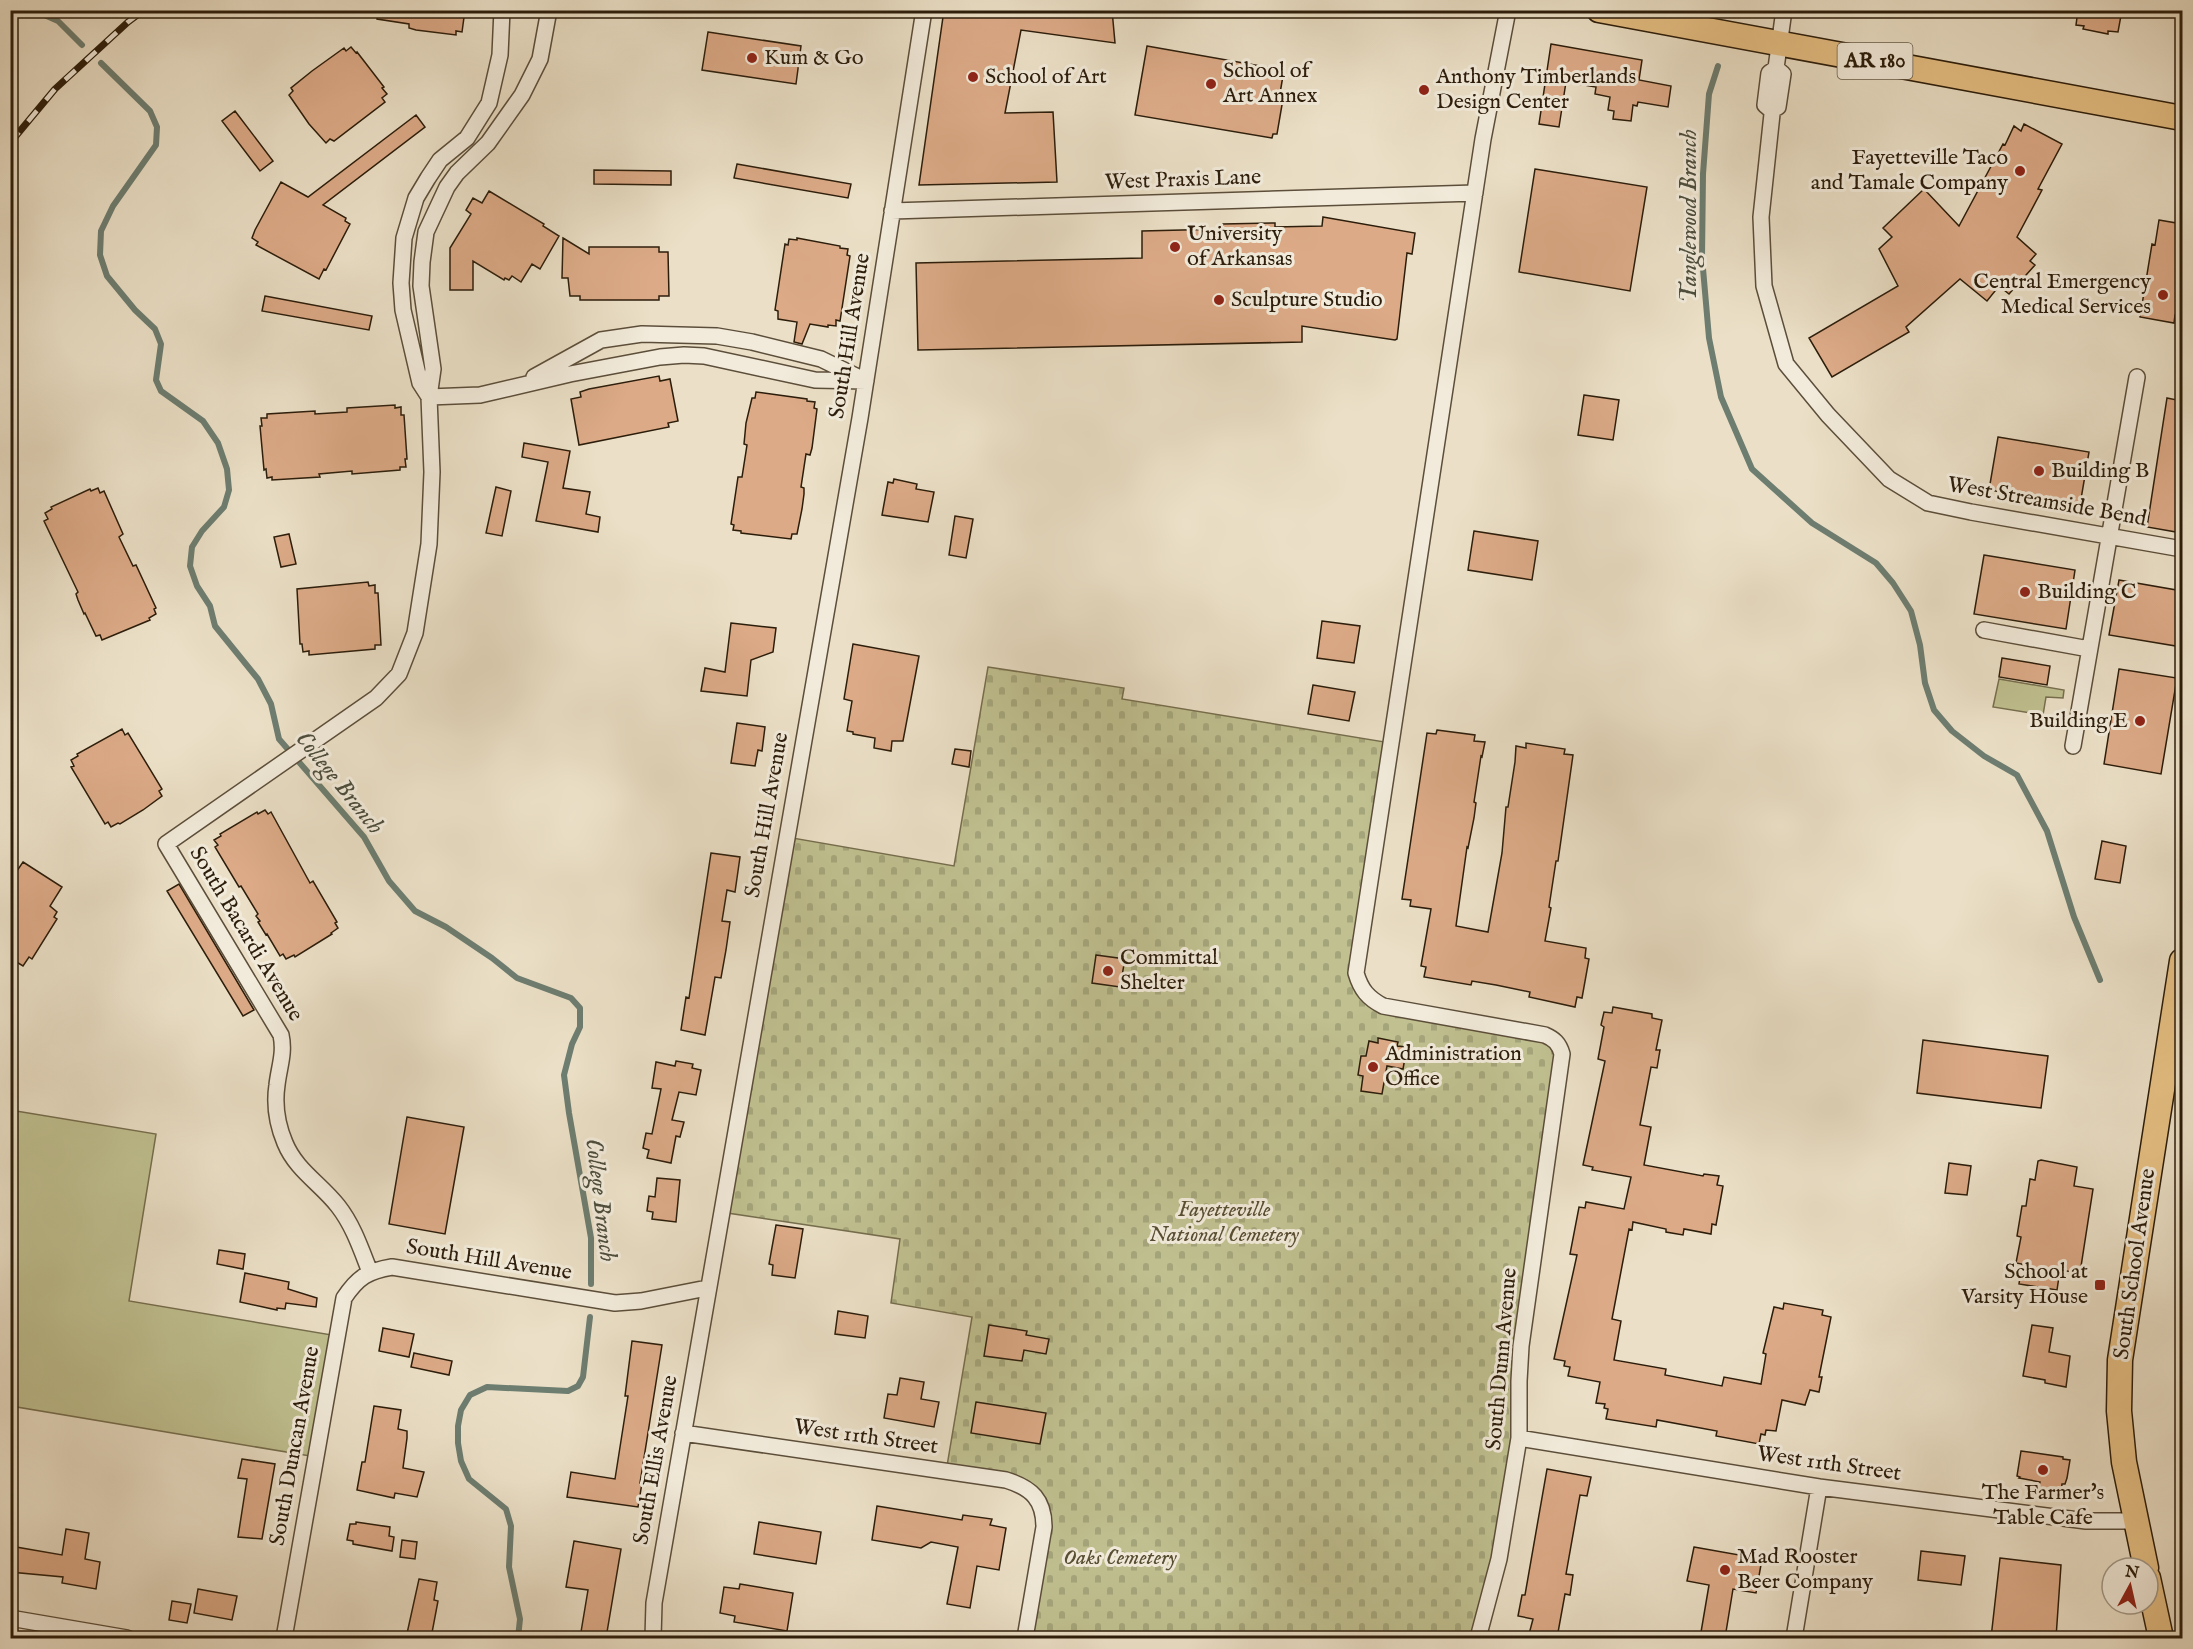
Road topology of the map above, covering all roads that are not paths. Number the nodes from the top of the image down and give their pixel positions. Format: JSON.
{"nodes":[{"id":1,"x":502,"y":10,"type":"edge"},
{"id":2,"x":549,"y":10,"type":"edge"},
{"id":3,"x":924,"y":10,"type":"edge"},
{"id":4,"x":1508,"y":10,"type":"edge"},
{"id":5,"x":1599,"y":10,"type":"edge"},
{"id":6,"x":1784,"y":10,"type":"edge"},
{"id":7,"x":1779,"y":43,"type":"junction"},
{"id":8,"x":2182,"y":118,"type":"edge"},
{"id":9,"x":1475,"y":193,"type":"junction"},
{"id":10,"x":892,"y":211,"type":"junction"},
{"id":11,"x":2137,"y":377,"type":"dead end"},
{"id":12,"x":866,"y":381,"type":"junction"},
{"id":13,"x":528,"y":384,"type":"junction"},
{"id":14,"x":429,"y":397,"type":"junction"},
{"id":15,"x":2110,"y":537,"type":"junction"},
{"id":16,"x":2182,"y":549,"type":"edge"},
{"id":17,"x":1984,"y":630,"type":"dead end"},
{"id":18,"x":2090,"y":649,"type":"junction"},
{"id":19,"x":2073,"y":746,"type":"dead end"},
{"id":20,"x":2182,"y":966,"type":"edge"},
{"id":21,"x":370,"y":1272,"type":"junction"},
{"id":22,"x":707,"y":1288,"type":"junction"},
{"id":23,"x":683,"y":1433,"type":"junction"},
{"id":24,"x":1519,"y":1438,"type":"junction"},
{"id":25,"x":1819,"y":1487,"type":"junction"},
{"id":26,"x":2134,"y":1521,"type":"junction"},
{"id":27,"x":2143,"y":1556,"type":"edge"},
{"id":28,"x":2156,"y":1616,"type":"edge"},
{"id":29,"x":10,"y":1618,"type":"edge"},
{"id":30,"x":127,"y":1638,"type":"edge"},
{"id":31,"x":284,"y":1638,"type":"edge"},
{"id":32,"x":653,"y":1638,"type":"edge"},
{"id":33,"x":1025,"y":1638,"type":"edge"},
{"id":34,"x":1478,"y":1638,"type":"edge"},
{"id":35,"x":1794,"y":1638,"type":"edge"},
{"id":36,"x":2161,"y":1638,"type":"edge"}],
"edges":[{"from":1,"to":14,"type":"street"},
{"from":2,"to":14,"type":"street"},
{"from":3,"to":10,"type":"street","name":"South Hill Avenue"},
{"from":4,"to":9,"type":"street"},
{"from":5,"to":7,"type":"main road","number":"AR 180"},
{"from":6,"to":7,"type":"street","name":"West Streamside Bend"},
{"from":7,"to":8,"type":"main road","number":"AR 180"},
{"from":7,"to":15,"type":"street","name":"West Streamside Bend"},
{"from":9,"to":10,"type":"street","name":"West Praxis Lane"},
{"from":9,"to":24,"type":"street","name":"South Dunn Avenue"},
{"from":10,"to":12,"type":"street","name":"South Hill Avenue"},
{"from":11,"to":15,"type":"street"},
{"from":12,"to":13,"type":"street"},
{"from":12,"to":13,"type":"street"},
{"from":12,"to":22,"type":"street","name":"South Hill Avenue"},
{"from":13,"to":14,"type":"street"},
{"from":14,"to":21,"type":"street","name":"South Bacardi Avenue"},
{"from":15,"to":16,"type":"street","name":"West Streamside Bend"},
{"from":15,"to":18,"type":"street"},
{"from":17,"to":18,"type":"street"},
{"from":18,"to":19,"type":"street"},
{"from":20,"to":26,"type":"main road","name":"South School Avenue"},
{"from":21,"to":22,"type":"street","name":"South Hill Avenue"},
{"from":21,"to":31,"type":"street","name":"South Duncan Avenue"},
{"from":22,"to":23,"type":"street","name":"South Ellis Avenue"},
{"from":23,"to":32,"type":"street","name":"South Ellis Avenue"},
{"from":23,"to":33,"type":"street","name":"West 11th Street"},
{"from":24,"to":25,"type":"street","name":"West 11th Street"},
{"from":24,"to":34,"type":"street","name":"South Dunn Avenue"},
{"from":25,"to":26,"type":"street","name":"West 11th Street"},
{"from":25,"to":35,"type":"street"},
{"from":26,"to":27,"type":"main road","name":"South School Avenue"},
{"from":28,"to":36,"type":"main road"},
{"from":29,"to":30,"type":"street"}]}
